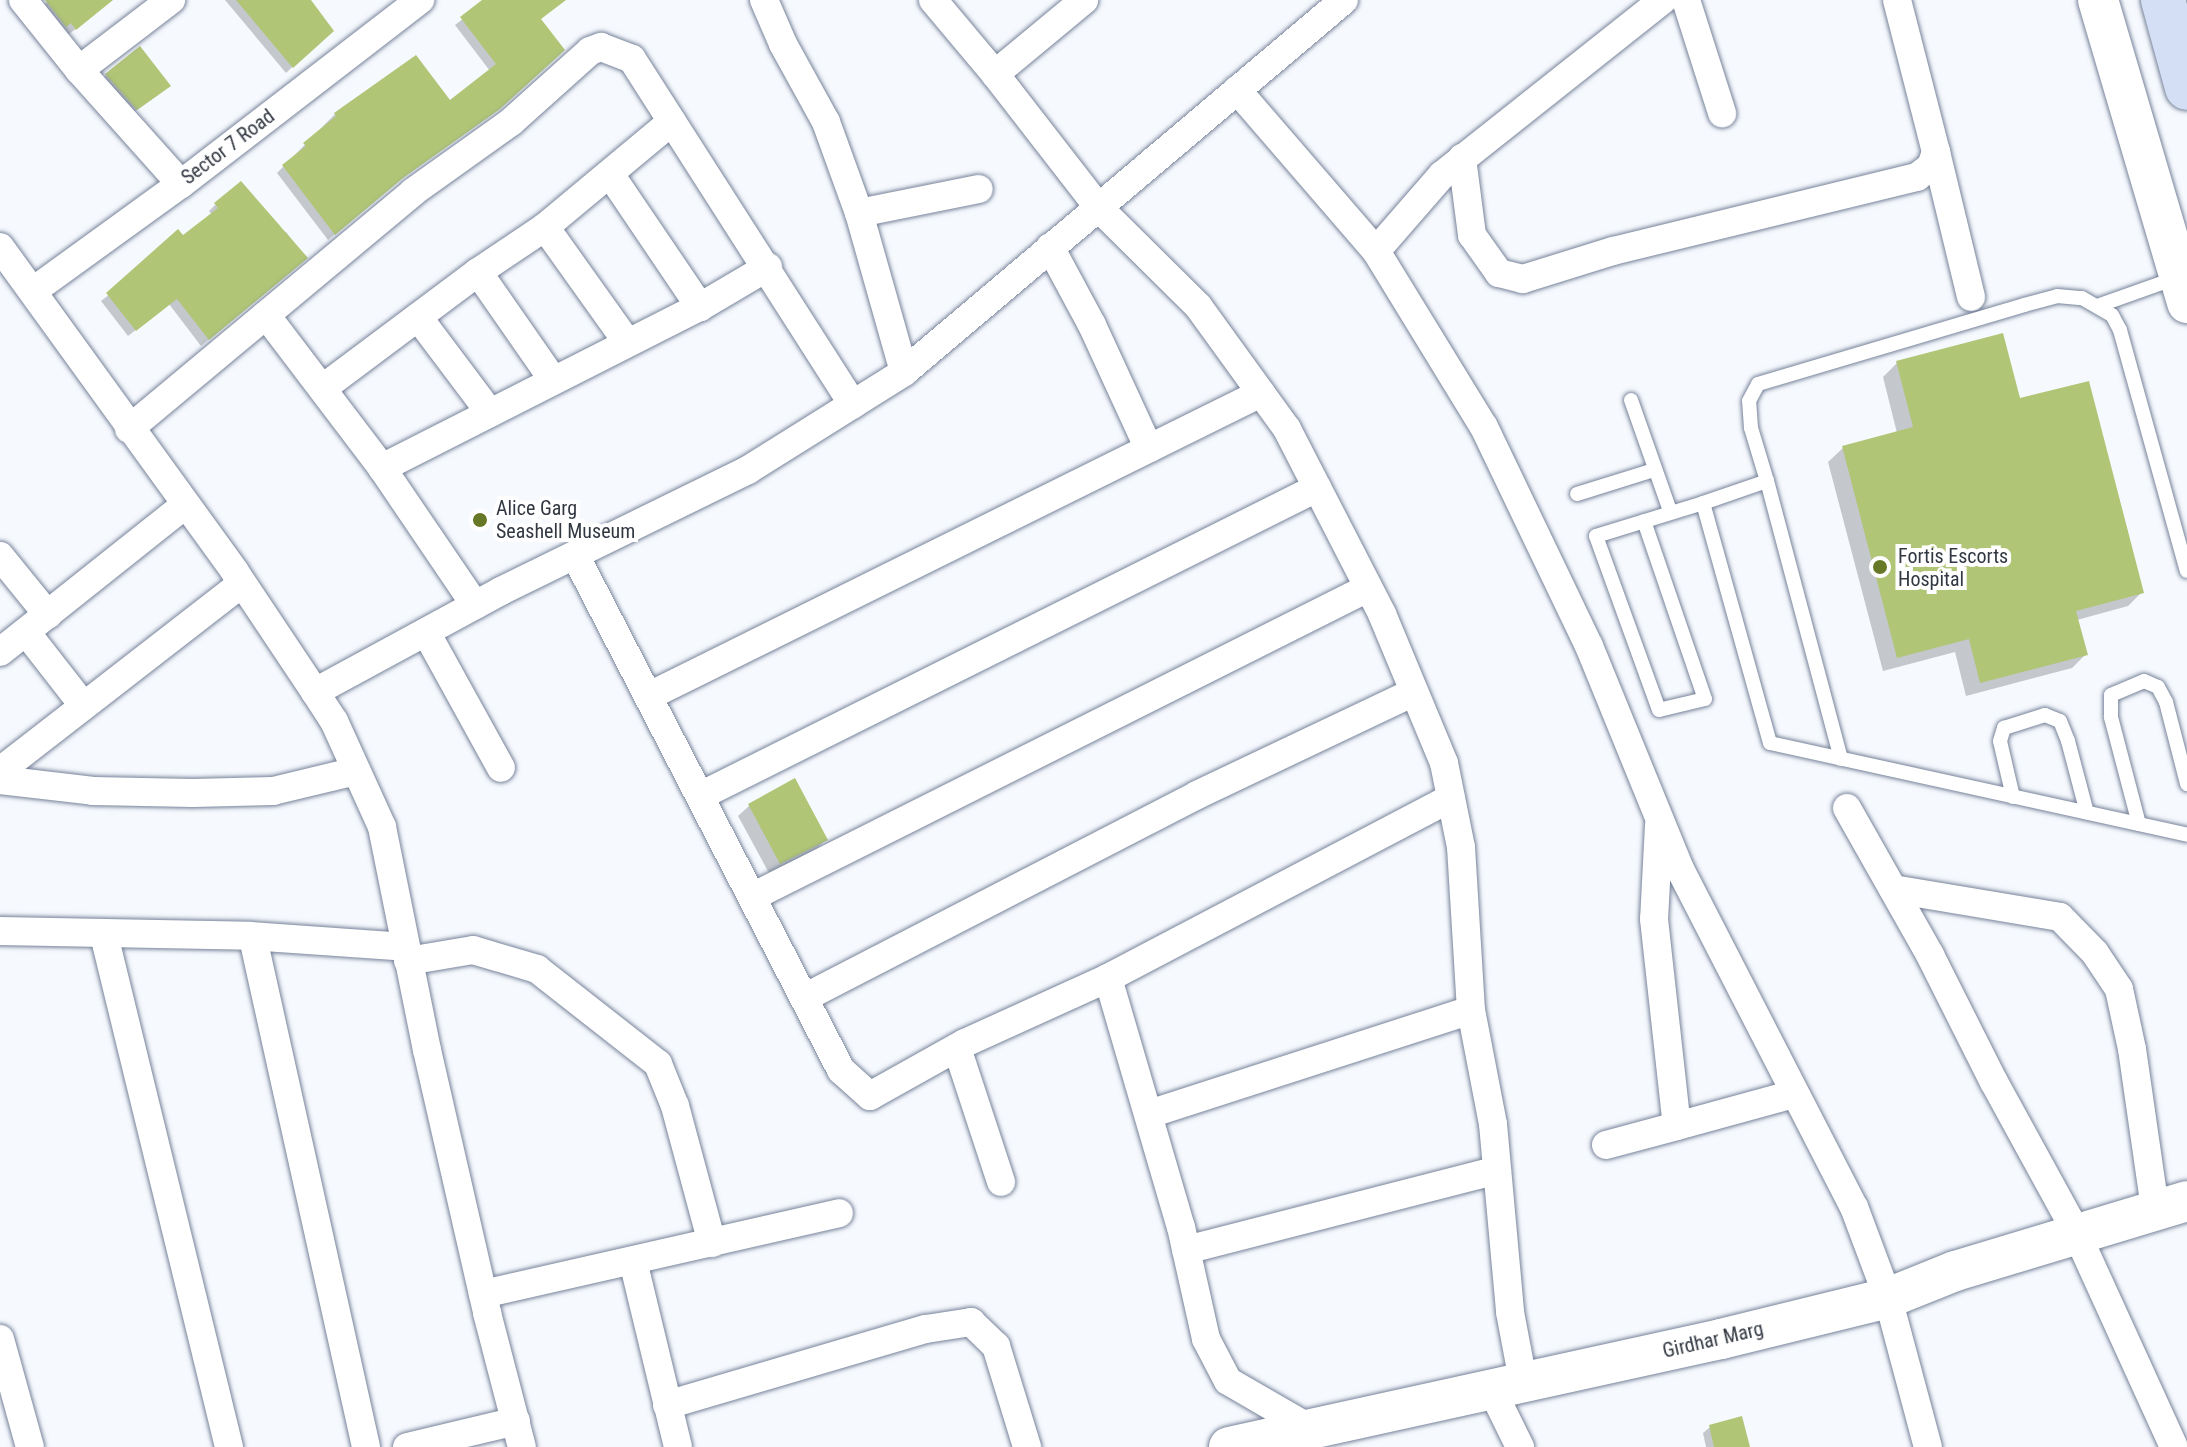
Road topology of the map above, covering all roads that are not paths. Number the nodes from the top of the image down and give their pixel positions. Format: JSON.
{"nodes":[{"id":1,"x":23,"y":0,"type":"edge"},
{"id":2,"x":171,"y":0,"type":"edge"},
{"id":3,"x":420,"y":0,"type":"edge"},
{"id":4,"x":764,"y":0,"type":"edge"},
{"id":5,"x":1084,"y":0,"type":"edge"},
{"id":6,"x":1344,"y":0,"type":"edge"},
{"id":7,"x":1663,"y":0,"type":"edge"},
{"id":8,"x":1686,"y":0,"type":"edge"},
{"id":9,"x":1897,"y":0,"type":"edge"},
{"id":10,"x":2098,"y":0,"type":"edge"},
{"id":11,"x":2163,"y":0,"type":"edge"},
{"id":12,"x":941,"y":3,"type":"edge"},
{"id":13,"x":79,"y":70,"type":"junction"},
{"id":14,"x":995,"y":74,"type":"junction"},
{"id":15,"x":2187,"y":88,"type":"edge"},
{"id":16,"x":1237,"y":90,"type":"junction"},
{"id":17,"x":1722,"y":113,"type":"dead end"},
{"id":18,"x":672,"y":121,"type":"junction"},
{"id":19,"x":1936,"y":152,"type":"junction"},
{"id":20,"x":1462,"y":158,"type":"junction"},
{"id":21,"x":610,"y":174,"type":"junction"},
{"id":22,"x":181,"y":184,"type":"junction"},
{"id":23,"x":979,"y":189,"type":"dead end"},
{"id":24,"x":1098,"y":207,"type":"junction"},
{"id":25,"x":859,"y":213,"type":"junction"},
{"id":26,"x":545,"y":227,"type":"junction"},
{"id":27,"x":0,"y":247,"type":"edge"},
{"id":28,"x":1050,"y":247,"type":"junction"},
{"id":29,"x":1376,"y":251,"type":"junction"},
{"id":30,"x":768,"y":267,"type":"junction"},
{"id":31,"x":478,"y":272,"type":"junction"},
{"id":32,"x":2184,"y":290,"type":"edge"},
{"id":33,"x":33,"y":291,"type":"junction"},
{"id":34,"x":1971,"y":297,"type":"dead end"},
{"id":35,"x":2100,"y":305,"type":"junction"},
{"id":36,"x":700,"y":307,"type":"junction"},
{"id":37,"x":266,"y":315,"type":"junction"},
{"id":38,"x":418,"y":317,"type":"junction"},
{"id":39,"x":627,"y":342,"type":"junction"},
{"id":40,"x":904,"y":372,"type":"junction"},
{"id":41,"x":553,"y":380,"type":"junction"},
{"id":42,"x":323,"y":388,"type":"junction"},
{"id":43,"x":1261,"y":393,"type":"junction"},
{"id":44,"x":1631,"y":400,"type":"dead end"},
{"id":45,"x":853,"y":404,"type":"junction"},
{"id":46,"x":490,"y":413,"type":"junction"},
{"id":47,"x":129,"y":429,"type":"junction"},
{"id":48,"x":1149,"y":449,"type":"junction"},
{"id":49,"x":382,"y":468,"type":"junction"},
{"id":50,"x":1654,"y":470,"type":"junction"},
{"id":51,"x":1767,"y":481,"type":"junction"},
{"id":52,"x":1317,"y":488,"type":"junction"},
{"id":53,"x":1577,"y":494,"type":"dead end"},
{"id":54,"x":1703,"y":503,"type":"junction"},
{"id":55,"x":185,"y":505,"type":"junction"},
{"id":56,"x":1670,"y":511,"type":"junction"},
{"id":57,"x":1644,"y":521,"type":"junction"},
{"id":58,"x":575,"y":555,"type":"junction"},
{"id":59,"x":0,"y":556,"type":"edge"},
{"id":60,"x":2187,"y":571,"type":"edge"},
{"id":61,"x":242,"y":583,"type":"junction"},
{"id":62,"x":1368,"y":588,"type":"junction"},
{"id":63,"x":475,"y":605,"type":"junction"},
{"id":64,"x":37,"y":623,"type":"junction"},
{"id":65,"x":426,"y":632,"type":"junction"},
{"id":66,"x":0,"y":652,"type":"edge"},
{"id":67,"x":315,"y":692,"type":"junction"},
{"id":68,"x":1414,"y":692,"type":"junction"},
{"id":69,"x":649,"y":696,"type":"junction"},
{"id":70,"x":83,"y":705,"type":"junction"},
{"id":71,"x":1841,"y":759,"type":"junction"},
{"id":72,"x":501,"y":768,"type":"dead end"},
{"id":73,"x":0,"y":771,"type":"edge"},
{"id":74,"x":356,"y":771,"type":"junction"},
{"id":75,"x":0,"y":780,"type":"edge"},
{"id":76,"x":2187,"y":784,"type":"edge"},
{"id":77,"x":700,"y":796,"type":"junction"},
{"id":78,"x":2013,"y":797,"type":"junction"},
{"id":79,"x":1451,"y":798,"type":"junction"},
{"id":80,"x":1847,"y":808,"type":"dead end"},
{"id":81,"x":2087,"y":813,"type":"junction"},
{"id":82,"x":1659,"y":819,"type":"junction"},
{"id":83,"x":2139,"y":824,"type":"junction"},
{"id":84,"x":2187,"y":835,"type":"edge"},
{"id":85,"x":1893,"y":889,"type":"junction"},
{"id":86,"x":752,"y":897,"type":"junction"},
{"id":87,"x":0,"y":931,"type":"edge"},
{"id":88,"x":104,"y":935,"type":"junction"},
{"id":89,"x":253,"y":938,"type":"junction"},
{"id":90,"x":407,"y":954,"type":"junction"},
{"id":91,"x":1108,"y":978,"type":"junction"},
{"id":92,"x":804,"y":998,"type":"junction"},
{"id":93,"x":1471,"y":1010,"type":"junction"},
{"id":94,"x":957,"y":1048,"type":"junction"},
{"id":95,"x":1794,"y":1094,"type":"junction"},
{"id":96,"x":1149,"y":1114,"type":"junction"},
{"id":97,"x":1677,"y":1126,"type":"junction"},
{"id":98,"x":1606,"y":1145,"type":"dead end"},
{"id":99,"x":1497,"y":1170,"type":"junction"},
{"id":100,"x":1001,"y":1182,"type":"dead end"},
{"id":101,"x":2171,"y":1205,"type":"edge"},
{"id":102,"x":839,"y":1213,"type":"dead end"},
{"id":103,"x":2076,"y":1232,"type":"junction"},
{"id":104,"x":712,"y":1243,"type":"junction"},
{"id":105,"x":1186,"y":1250,"type":"junction"},
{"id":106,"x":633,"y":1261,"type":"junction"},
{"id":107,"x":483,"y":1294,"type":"junction"},
{"id":108,"x":1888,"y":1298,"type":"junction"},
{"id":109,"x":0,"y":1339,"type":"edge"},
{"id":110,"x":1507,"y":1384,"type":"junction"},
{"id":111,"x":667,"y":1405,"type":"junction"},
{"id":112,"x":11,"y":1416,"type":"edge"},
{"id":113,"x":1298,"y":1430,"type":"junction"},
{"id":114,"x":519,"y":1434,"type":"edge"},
{"id":115,"x":30,"y":1447,"type":"edge"},
{"id":116,"x":229,"y":1447,"type":"edge"},
{"id":117,"x":366,"y":1447,"type":"edge"},
{"id":118,"x":407,"y":1447,"type":"edge"},
{"id":119,"x":678,"y":1447,"type":"edge"},
{"id":120,"x":1027,"y":1447,"type":"edge"},
{"id":121,"x":1229,"y":1447,"type":"edge"},
{"id":122,"x":1520,"y":1447,"type":"edge"},
{"id":123,"x":1928,"y":1447,"type":"edge"},
{"id":124,"x":2174,"y":1447,"type":"edge"}],
"edges":[{"from":1,"to":13,"type":"street"},
{"from":2,"to":13,"type":"street"},
{"from":3,"to":22,"type":"street","name":"Sector 7 Road"},
{"from":4,"to":25,"type":"street"},
{"from":5,"to":14,"type":"street"},
{"from":6,"to":16,"type":"street"},
{"from":7,"to":20,"type":"street"},
{"from":8,"to":17,"type":"street"},
{"from":9,"to":19,"type":"street"},
{"from":10,"to":32,"type":"street"},
{"from":11,"to":15,"type":"main road"},
{"from":12,"to":14,"type":"street"},
{"from":13,"to":22,"type":"street"},
{"from":14,"to":24,"type":"street"},
{"from":16,"to":24,"type":"street"},
{"from":16,"to":29,"type":"street"},
{"from":18,"to":21,"type":"street"},
{"from":18,"to":30,"type":"street"},
{"from":18,"to":37,"type":"street"},
{"from":19,"to":20,"type":"street"},
{"from":19,"to":34,"type":"street"},
{"from":20,"to":29,"type":"street"},
{"from":21,"to":26,"type":"street"},
{"from":21,"to":36,"type":"street"},
{"from":22,"to":33,"type":"street","name":"Sector 7 Road"},
{"from":23,"to":25,"type":"street"},
{"from":24,"to":28,"type":"street"},
{"from":24,"to":43,"type":"street"},
{"from":25,"to":40,"type":"street"},
{"from":26,"to":31,"type":"street"},
{"from":26,"to":39,"type":"street"},
{"from":27,"to":33,"type":"street"},
{"from":28,"to":40,"type":"street"},
{"from":28,"to":48,"type":"street"},
{"from":29,"to":82,"type":"street"},
{"from":30,"to":36,"type":"street"},
{"from":30,"to":45,"type":"street"},
{"from":31,"to":38,"type":"street"},
{"from":31,"to":41,"type":"street"},
{"from":32,"to":35,"type":"lane"},
{"from":33,"to":47,"type":"street"},
{"from":35,"to":51,"type":"lane"},
{"from":35,"to":60,"type":"lane"},
{"from":36,"to":39,"type":"street"},
{"from":37,"to":42,"type":"street"},
{"from":37,"to":47,"type":"street"},
{"from":38,"to":42,"type":"street"},
{"from":38,"to":46,"type":"street"},
{"from":39,"to":41,"type":"street"},
{"from":40,"to":45,"type":"street"},
{"from":41,"to":46,"type":"street"},
{"from":42,"to":49,"type":"street"},
{"from":43,"to":48,"type":"street"},
{"from":43,"to":52,"type":"street"},
{"from":44,"to":50,"type":"lane"},
{"from":45,"to":58,"type":"street"},
{"from":46,"to":49,"type":"street"},
{"from":47,"to":55,"type":"street"},
{"from":48,"to":69,"type":"street"},
{"from":49,"to":63,"type":"street"},
{"from":50,"to":53,"type":"lane"},
{"from":50,"to":56,"type":"lane"},
{"from":51,"to":54,"type":"lane"},
{"from":51,"to":71,"type":"lane"},
{"from":52,"to":62,"type":"street"},
{"from":52,"to":77,"type":"street"},
{"from":54,"to":56,"type":"lane"},
{"from":54,"to":71,"type":"lane"},
{"from":55,"to":61,"type":"street"},
{"from":55,"to":64,"type":"street"},
{"from":56,"to":57,"type":"lane"},
{"from":57,"to":57,"type":"lane"},
{"from":58,"to":63,"type":"street"},
{"from":58,"to":69,"type":"street"},
{"from":59,"to":64,"type":"street"},
{"from":61,"to":67,"type":"street"},
{"from":61,"to":70,"type":"street"},
{"from":62,"to":68,"type":"street"},
{"from":62,"to":86,"type":"street"},
{"from":63,"to":65,"type":"street"},
{"from":64,"to":66,"type":"street"},
{"from":64,"to":70,"type":"street"},
{"from":65,"to":67,"type":"street"},
{"from":65,"to":72,"type":"street"},
{"from":67,"to":74,"type":"street"},
{"from":68,"to":79,"type":"street"},
{"from":68,"to":92,"type":"street"},
{"from":69,"to":77,"type":"street"},
{"from":70,"to":73,"type":"street"},
{"from":71,"to":78,"type":"lane"},
{"from":74,"to":75,"type":"street"},
{"from":74,"to":90,"type":"street"},
{"from":76,"to":83,"type":"lane"},
{"from":77,"to":86,"type":"street"},
{"from":78,"to":81,"type":"lane"},
{"from":78,"to":81,"type":"lane"},
{"from":79,"to":91,"type":"street"},
{"from":79,"to":93,"type":"street"},
{"from":80,"to":85,"type":"street"},
{"from":81,"to":83,"type":"lane"},
{"from":82,"to":95,"type":"street"},
{"from":82,"to":97,"type":"street"},
{"from":83,"to":84,"type":"lane"},
{"from":85,"to":101,"type":"street"},
{"from":85,"to":103,"type":"street"},
{"from":86,"to":92,"type":"street"},
{"from":87,"to":88,"type":"street"},
{"from":88,"to":89,"type":"street"},
{"from":88,"to":116,"type":"street"},
{"from":89,"to":90,"type":"street"},
{"from":89,"to":117,"type":"street"},
{"from":90,"to":104,"type":"street"},
{"from":90,"to":107,"type":"street"},
{"from":91,"to":94,"type":"street"},
{"from":91,"to":96,"type":"street"},
{"from":92,"to":94,"type":"street"},
{"from":93,"to":96,"type":"street"},
{"from":93,"to":99,"type":"street"},
{"from":94,"to":100,"type":"street"},
{"from":95,"to":97,"type":"street"},
{"from":95,"to":108,"type":"street"},
{"from":96,"to":105,"type":"street"},
{"from":97,"to":98,"type":"street"},
{"from":99,"to":105,"type":"street"},
{"from":99,"to":110,"type":"street"},
{"from":101,"to":103,"type":"street","name":"Girdhar Marg"},
{"from":102,"to":104,"type":"street"},
{"from":103,"to":108,"type":"street","name":"Girdhar Marg"},
{"from":103,"to":124,"type":"street"},
{"from":104,"to":106,"type":"street"},
{"from":105,"to":113,"type":"street"},
{"from":106,"to":107,"type":"street"},
{"from":106,"to":111,"type":"street"},
{"from":107,"to":114,"type":"street"},
{"from":108,"to":110,"type":"street","name":"Girdhar Marg"},
{"from":108,"to":123,"type":"street"},
{"from":109,"to":112,"type":"street"},
{"from":110,"to":113,"type":"street","name":"Girdhar Marg"},
{"from":110,"to":122,"type":"street"},
{"from":111,"to":119,"type":"street"},
{"from":111,"to":120,"type":"street"},
{"from":112,"to":115,"type":"street"},
{"from":113,"to":121,"type":"street","name":"Girdhar Marg"},
{"from":114,"to":118,"type":"street"}]}
